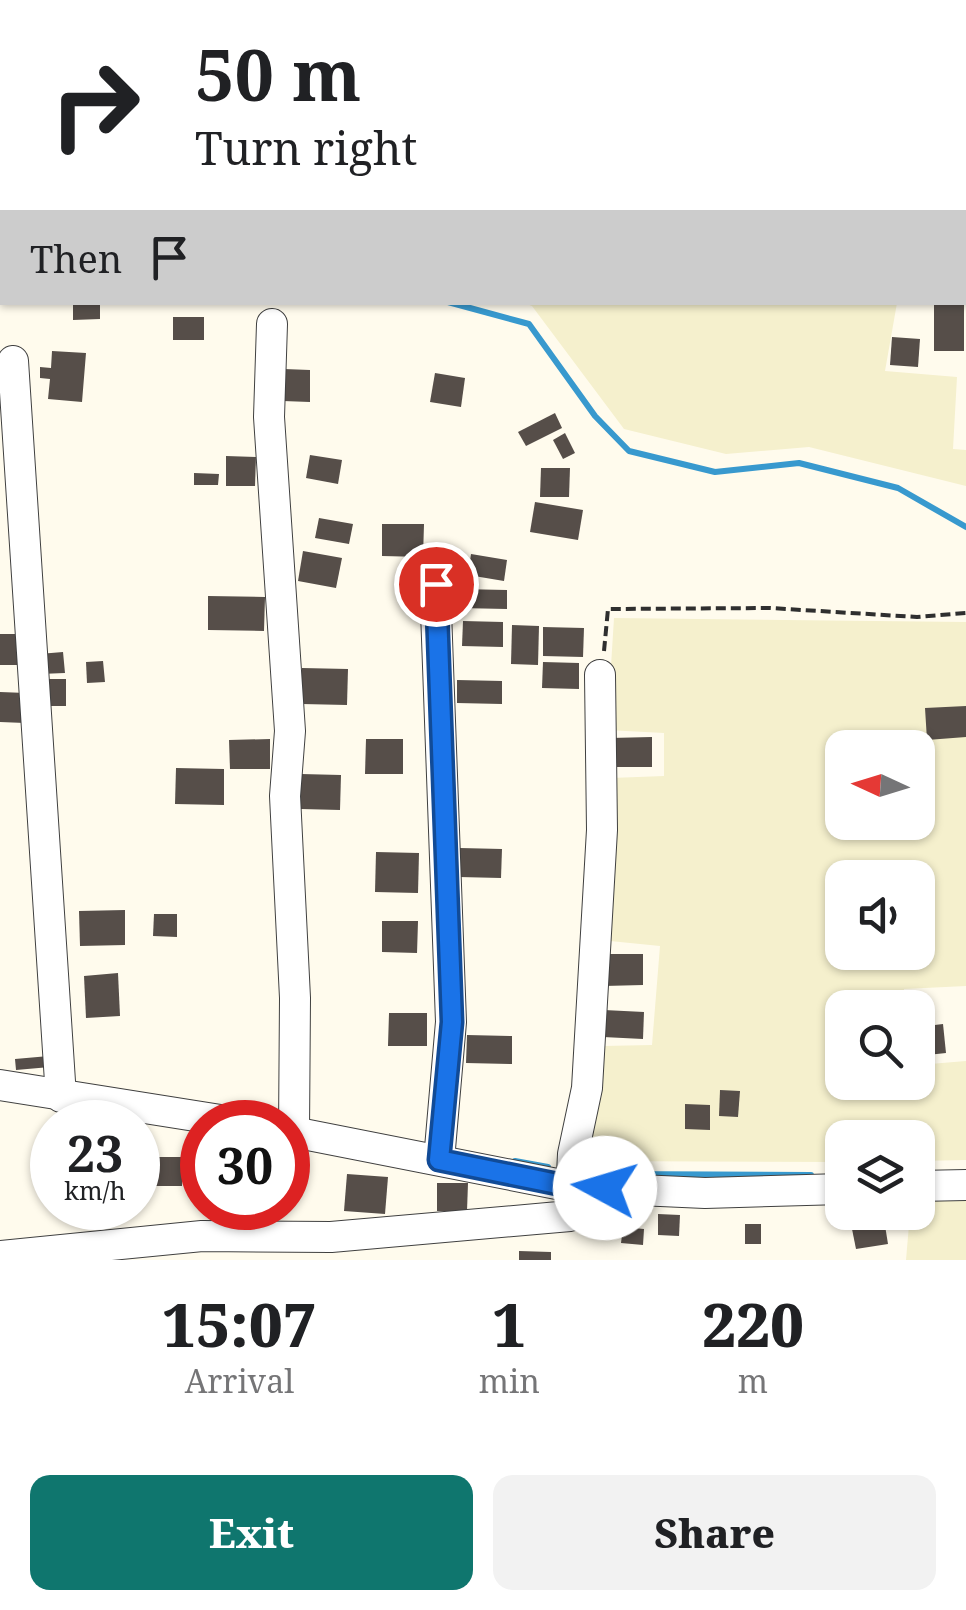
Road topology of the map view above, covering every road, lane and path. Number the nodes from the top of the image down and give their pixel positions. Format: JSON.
{"nodes":[{"id":1,"x":272,"y":324,"type":"dead end"},
{"id":2,"x":13,"y":360,"type":"dead end"},
{"id":3,"x":436,"y":584,"type":"dead end"},
{"id":4,"x":966,"y":612,"type":"edge"},
{"id":5,"x":600,"y":676,"type":"joint"},
{"id":6,"x":0,"y":1085,"type":"edge"},
{"id":7,"x":61,"y":1097,"type":"junction"},
{"id":8,"x":292,"y":1100,"type":"edge"},
{"id":9,"x":180,"y":1114,"type":"edge"},
{"id":10,"x":310,"y":1135,"type":"edge"},
{"id":11,"x":439,"y":1160,"type":"junction"},
{"id":12,"x":966,"y":1185,"type":"edge"},
{"id":13,"x":935,"y":1186,"type":"edge"},
{"id":14,"x":572,"y":1187,"type":"junction"},
{"id":15,"x":825,"y":1189,"type":"edge"},
{"id":16,"x":0,"y":1256,"type":"edge"}],
"edges":[{"from":1,"to":8,"type":"street"},
{"from":2,"to":7,"type":"street"},
{"from":3,"to":11,"type":"street"},
{"from":4,"to":5,"type":"path"},
{"from":5,"to":14,"type":"street"},
{"from":6,"to":7,"type":"street"},
{"from":7,"to":9,"type":"street"},
{"from":10,"to":11,"type":"street"},
{"from":11,"to":14,"type":"street"},
{"from":12,"to":13,"type":"street"},
{"from":14,"to":15,"type":"street"},
{"from":14,"to":16,"type":"street"}]}
